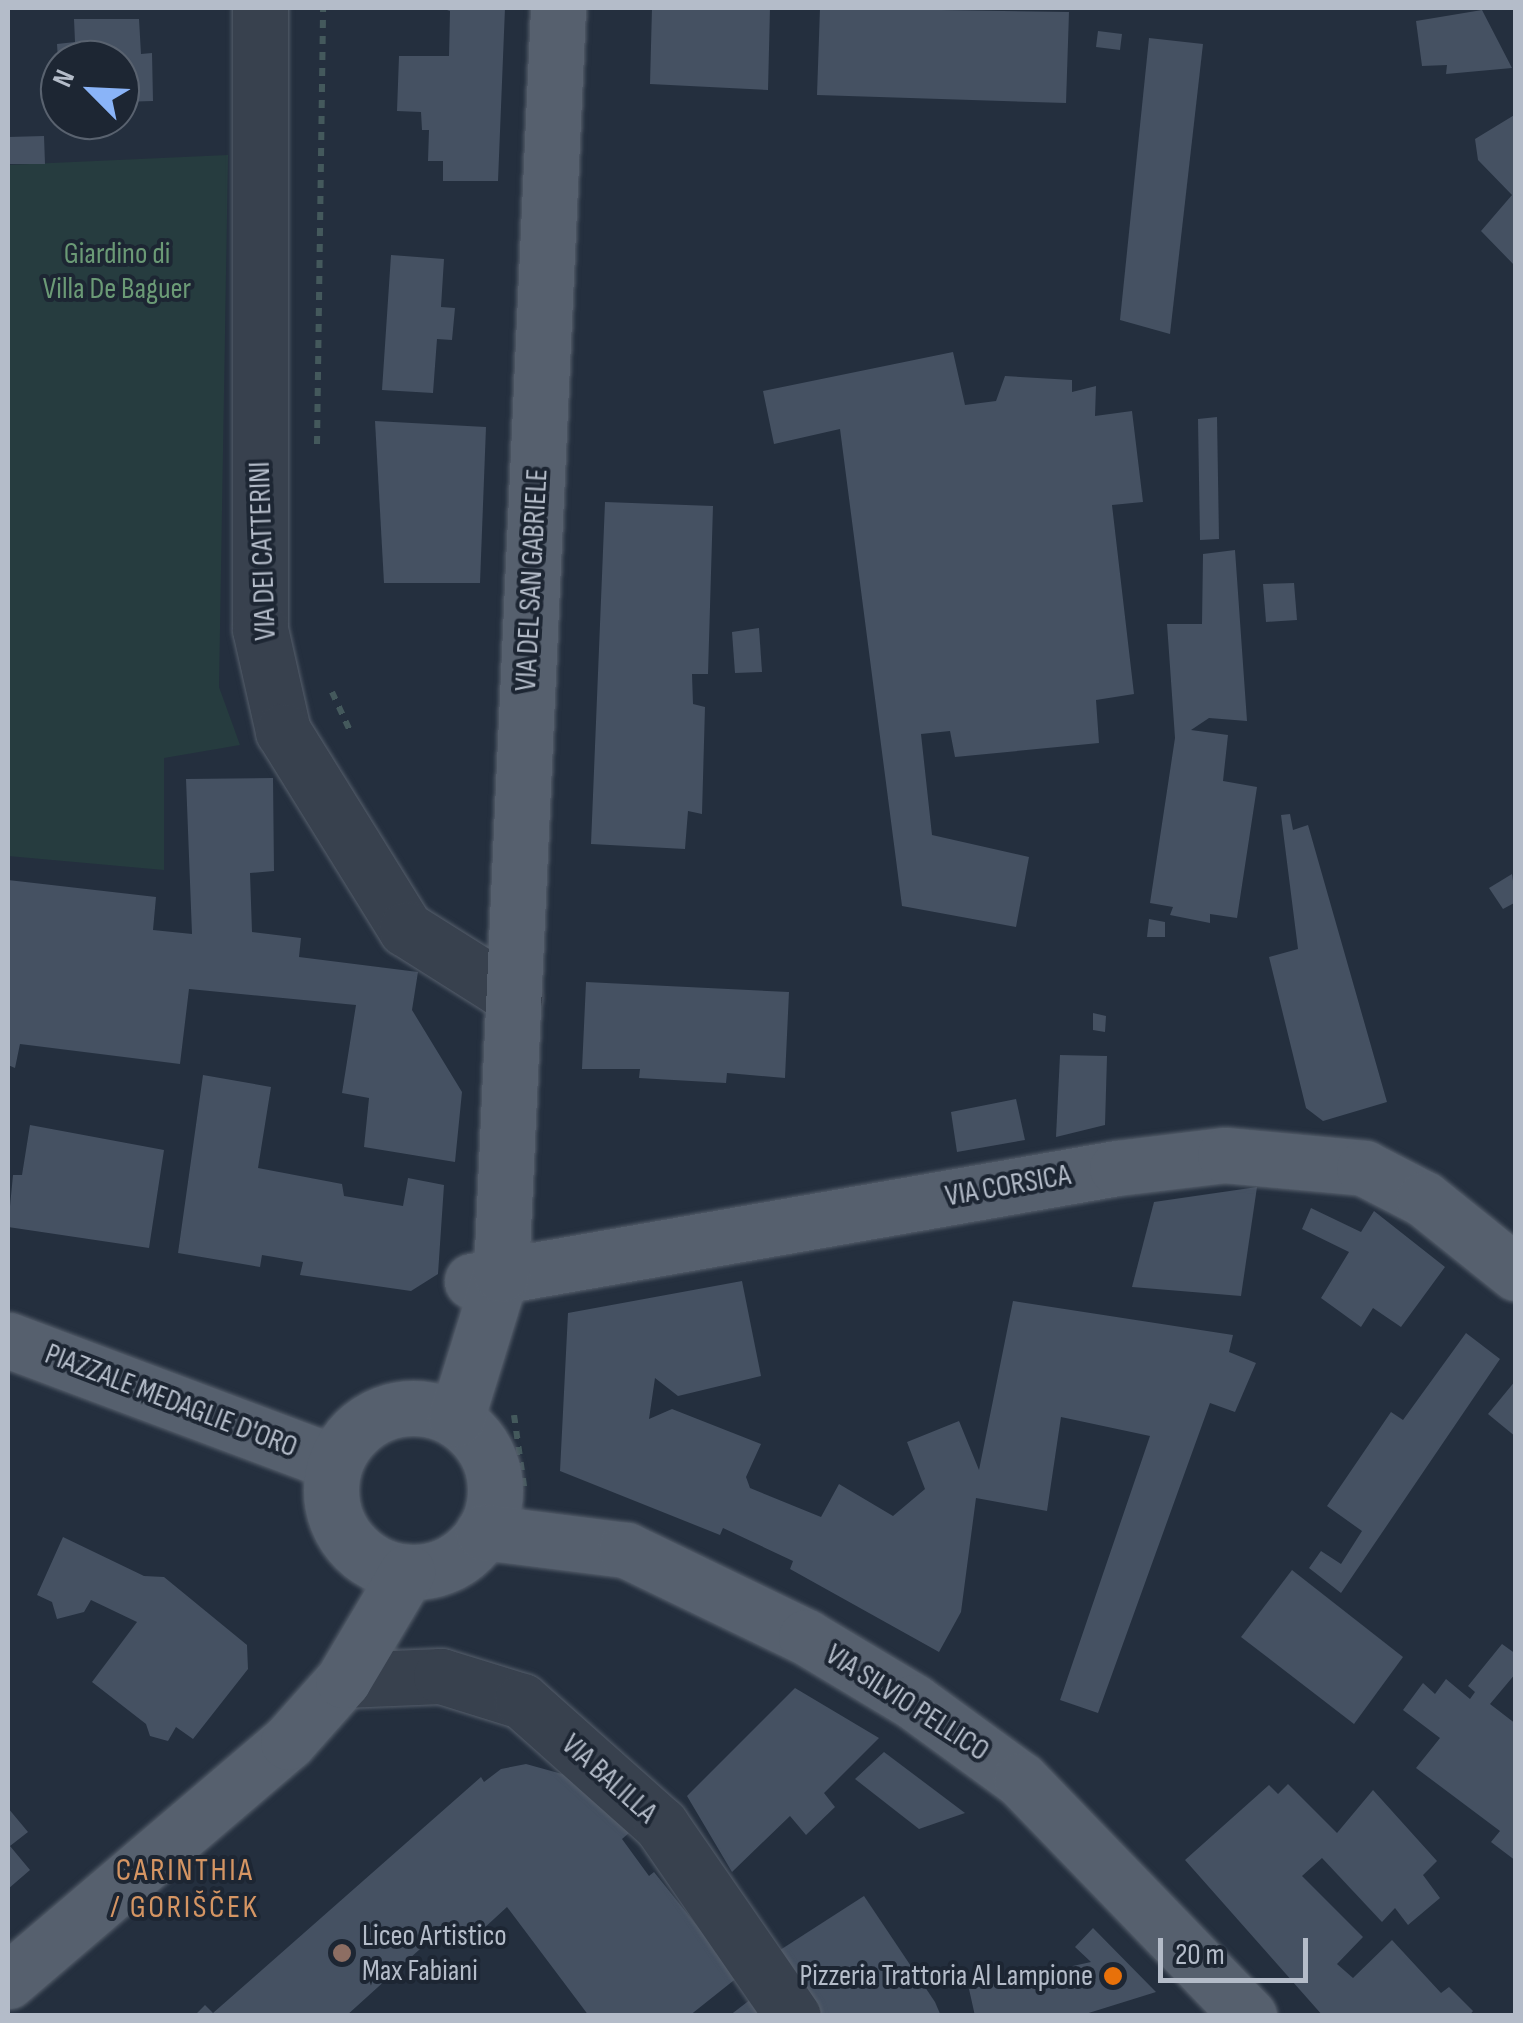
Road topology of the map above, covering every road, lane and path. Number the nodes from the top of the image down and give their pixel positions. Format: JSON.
{"nodes":[{"id":1,"x":260,"y":8,"type":"edge"},
{"id":2,"x":323,"y":8,"type":"edge"},
{"id":3,"x":558,"y":8,"type":"edge"},
{"id":4,"x":317,"y":460,"type":"dead end"},
{"id":5,"x":328,"y":683,"type":"dead end"},
{"id":6,"x":360,"y":753,"type":"dead end"},
{"id":7,"x":514,"y":997,"type":"junction"},
{"id":8,"x":1516,"y":1273,"type":"edge"},
{"id":9,"x":486,"y":1278,"type":"junction"},
{"id":10,"x":8,"y":1340,"type":"edge"},
{"id":11,"x":512,"y":1402,"type":"dead end"},
{"id":12,"x":444,"y":1414,"type":"junction"},
{"id":13,"x":335,"y":1463,"type":"junction"},
{"id":14,"x":540,"y":1492,"type":"dead end"},
{"id":15,"x":483,"y":1532,"type":"junction"},
{"id":16,"x":407,"y":1572,"type":"junction"},
{"id":17,"x":343,"y":1680,"type":"junction"},
{"id":18,"x":8,"y":1981,"type":"edge"},
{"id":19,"x":794,"y":2016,"type":"edge"},
{"id":20,"x":1249,"y":2016,"type":"edge"}],
"edges":[{"from":1,"to":7,"type":"street","name":"VIA DEI CATTERINI"},
{"from":2,"to":4,"type":"path"},
{"from":3,"to":7,"type":"main road","name":"VIA DEL SAN GABRIELE"},
{"from":5,"to":6,"type":"path"},
{"from":7,"to":9,"type":"main road","name":"VIA DEL SAN GABRIELE"},
{"from":8,"to":9,"type":"main road","name":"VIA CORSICA"},
{"from":9,"to":12,"type":"main road","name":"VIA DEL SAN GABRIELE"},
{"from":10,"to":13,"type":"main road","name":"PIAZZALE MEDAGLIE D'ORO"},
{"from":11,"to":14,"type":"path"},
{"from":12,"to":13,"type":"main road","name":"PIAZZALE MEDAGLIE D'ORO"},
{"from":12,"to":15,"type":"main road"},
{"from":13,"to":16,"type":"main road","name":"PIAZZALE MEDAGLIE D'ORO"},
{"from":15,"to":16,"type":"main road"},
{"from":15,"to":20,"type":"main road","name":"VIA SILVIO PELLICO"},
{"from":16,"to":17,"type":"main road"},
{"from":17,"to":18,"type":"main road"},
{"from":17,"to":19,"type":"street","name":"VIA BALILLA"}]}
